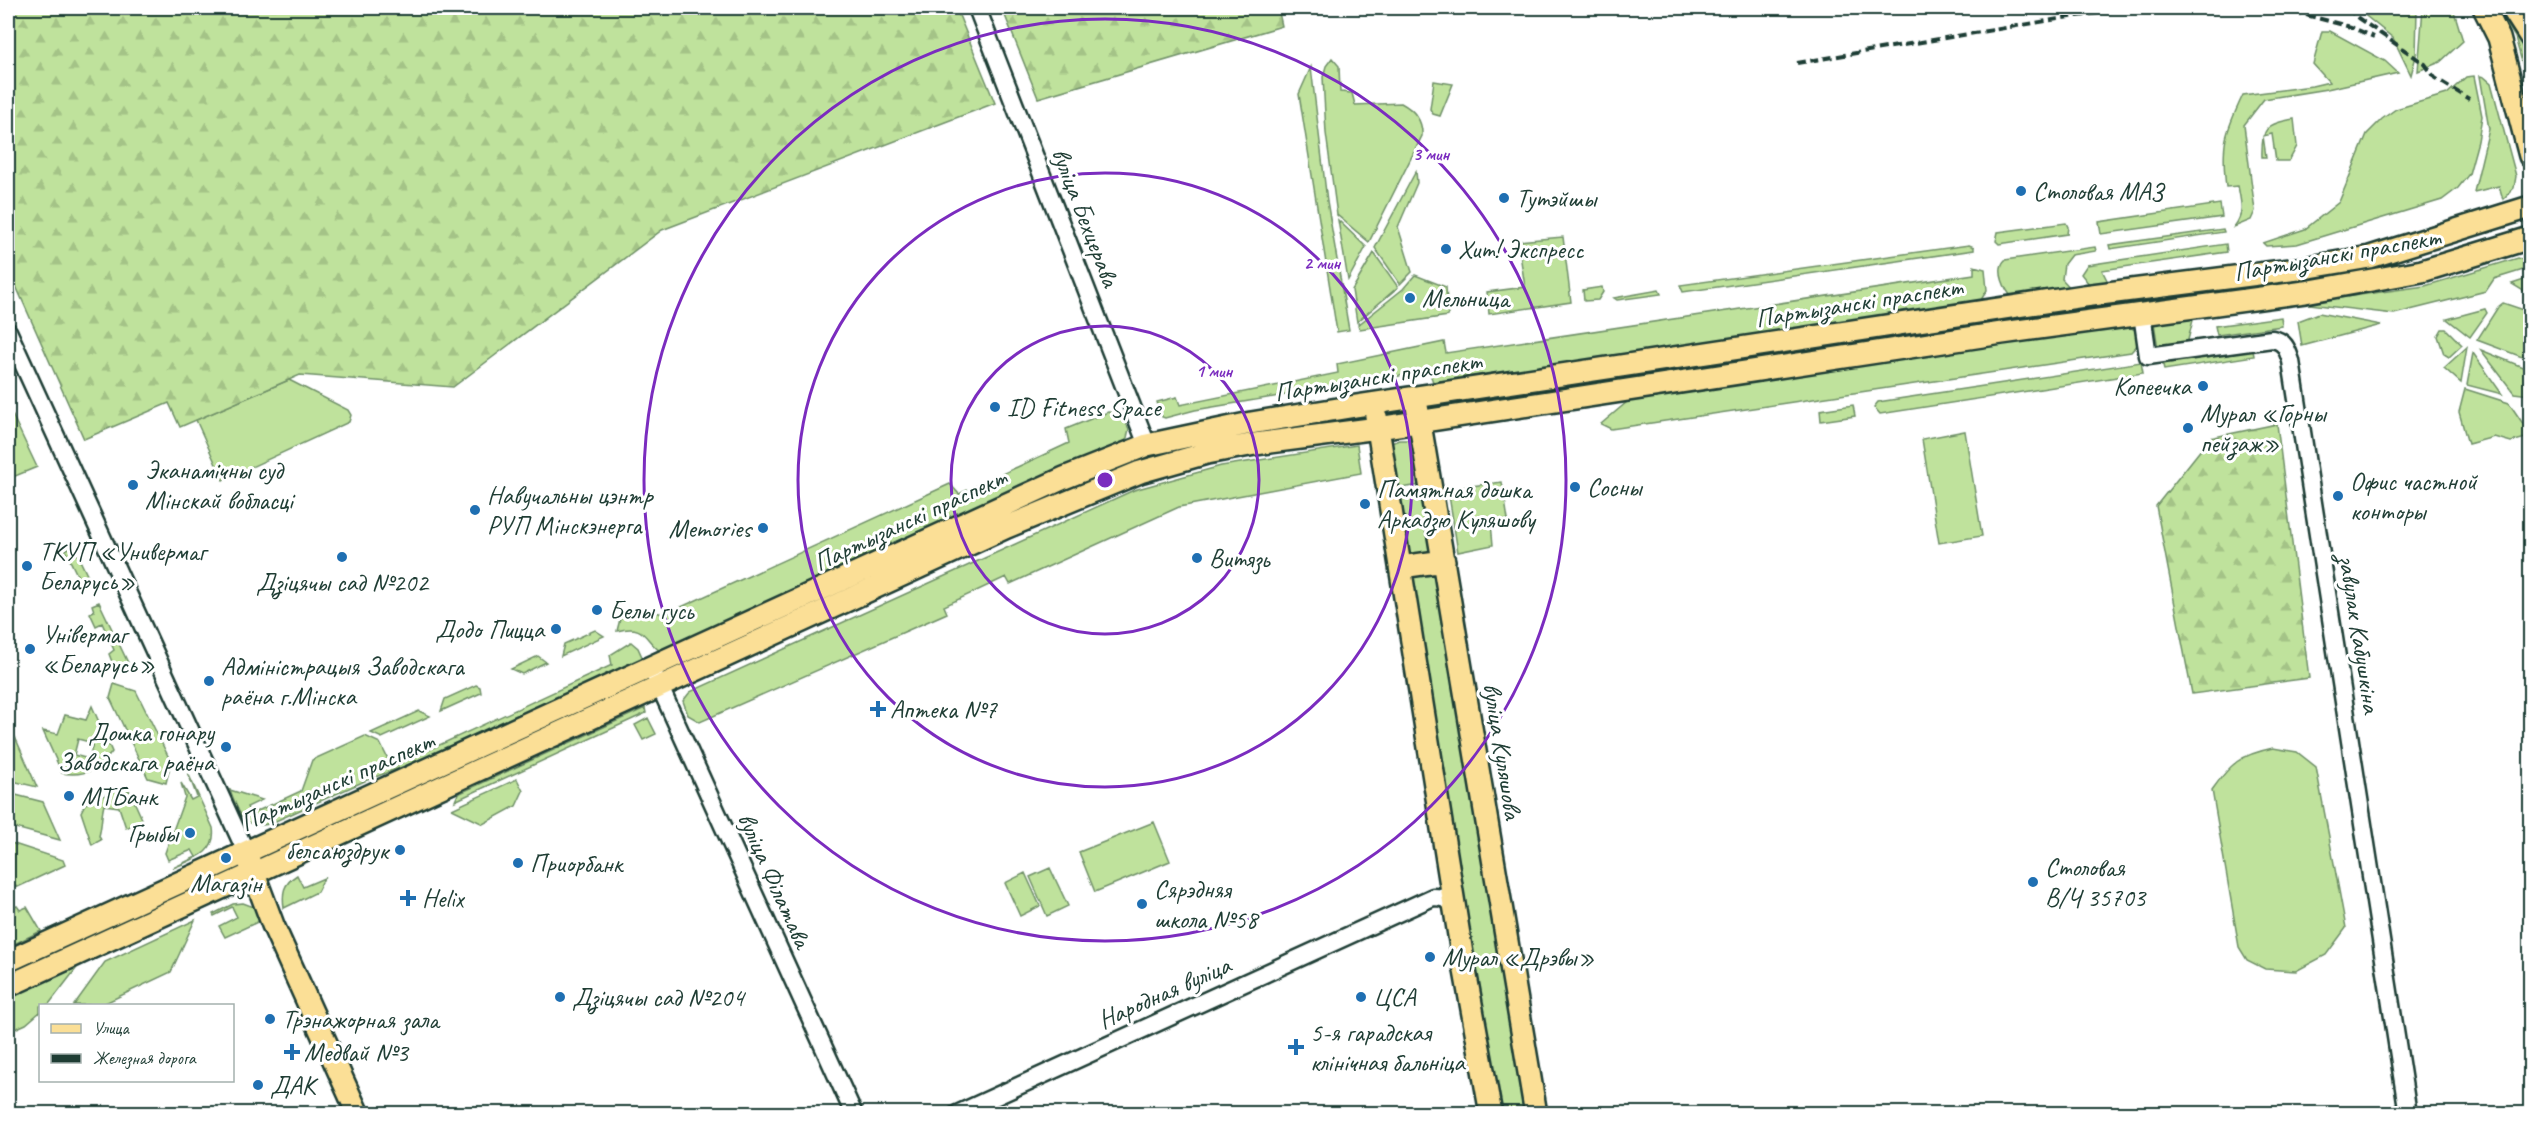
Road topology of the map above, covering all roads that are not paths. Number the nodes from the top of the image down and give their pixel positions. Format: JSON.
{"nodes":[{"id":1,"x":977,"y":8,"type":"edge"},
{"id":2,"x":2484,"y":8,"type":"edge"},
{"id":3,"x":2512,"y":8,"type":"edge"},
{"id":4,"x":2530,"y":36,"type":"edge"},
{"id":5,"x":2530,"y":156,"type":"edge"},
{"id":6,"x":2530,"y":207,"type":"edge"},
{"id":7,"x":2530,"y":238,"type":"edge"},
{"id":8,"x":2164,"y":284,"type":"junction"},
{"id":9,"x":2142,"y":314,"type":"junction"},
{"id":10,"x":8,"y":331,"type":"edge"},
{"id":11,"x":1415,"y":397,"type":"junction"},
{"id":12,"x":1374,"y":404,"type":"junction"},
{"id":13,"x":1420,"y":420,"type":"junction"},
{"id":14,"x":1378,"y":428,"type":"junction"},
{"id":15,"x":1147,"y":445,"type":"junction"},
{"id":16,"x":1140,"y":472,"type":"junction"},
{"id":17,"x":1444,"y":561,"type":"junction"},
{"id":18,"x":1401,"y":567,"type":"junction"},
{"id":19,"x":652,"y":667,"type":"junction"},
{"id":20,"x":660,"y":687,"type":"junction"},
{"id":21,"x":246,"y":852,"type":"junction"},
{"id":22,"x":255,"y":874,"type":"junction"},
{"id":23,"x":1456,"y":909,"type":"junction"},
{"id":24,"x":8,"y":961,"type":"edge"},
{"id":25,"x":8,"y":986,"type":"edge"},
{"id":26,"x":358,"y":1113,"type":"edge"},
{"id":27,"x":854,"y":1113,"type":"edge"},
{"id":28,"x":957,"y":1113,"type":"edge"},
{"id":29,"x":1491,"y":1113,"type":"edge"},
{"id":30,"x":1536,"y":1113,"type":"edge"},
{"id":31,"x":2408,"y":1113,"type":"edge"}],
"edges":[{"from":1,"to":15,"type":"street","name":"вуліца Бехцерава"},
{"from":2,"to":5,"type":"main road"},
{"from":3,"to":4,"type":"main road"},
{"from":6,"to":8,"type":"main road","name":"Партызанскі праспект"},
{"from":7,"to":9,"type":"main road","name":"Партызанскі праспект"},
{"from":8,"to":9,"type":"main road"},
{"from":8,"to":11,"type":"main road","name":"Партызанскі праспект"},
{"from":9,"to":13,"type":"main road","name":"Партызанскі праспект"},
{"from":9,"to":31,"type":"street","name":"завулак Кабушкіна"},
{"from":10,"to":21,"type":"street"},
{"from":11,"to":12,"type":"main road","name":"Партызанскі праспект"},
{"from":11,"to":13,"type":"main road","name":"вуліца Куляшова"},
{"from":12,"to":14,"type":"main road"},
{"from":12,"to":15,"type":"main road","name":"Партызанскі праспект"},
{"from":13,"to":14,"type":"main road","name":"Партызанскі праспект"},
{"from":13,"to":17,"type":"main road","name":"вуліца Куляшова"},
{"from":14,"to":16,"type":"main road","name":"Партызанскі праспект"},
{"from":14,"to":18,"type":"main road"},
{"from":15,"to":16,"type":"main road"},
{"from":15,"to":19,"type":"main road","name":"Партызанскі праспект"},
{"from":16,"to":20,"type":"main road","name":"Партызанскі праспект"},
{"from":17,"to":18,"type":"main road"},
{"from":17,"to":30,"type":"main road","name":"вуліца Куляшова"},
{"from":18,"to":23,"type":"main road"},
{"from":19,"to":20,"type":"street","name":"вуліца Філатава"},
{"from":19,"to":21,"type":"main road","name":"Партызанскі праспект"},
{"from":20,"to":22,"type":"main road","name":"Партызанскі праспект"},
{"from":20,"to":27,"type":"street","name":"вуліца Філатава"},
{"from":21,"to":22,"type":"main road"},
{"from":21,"to":24,"type":"main road","name":"Партызанскі праспект"},
{"from":22,"to":25,"type":"main road","name":"Партызанскі праспект"},
{"from":22,"to":26,"type":"main road"},
{"from":23,"to":28,"type":"street","name":"Народная вуліца"},
{"from":23,"to":29,"type":"main road"}]}
